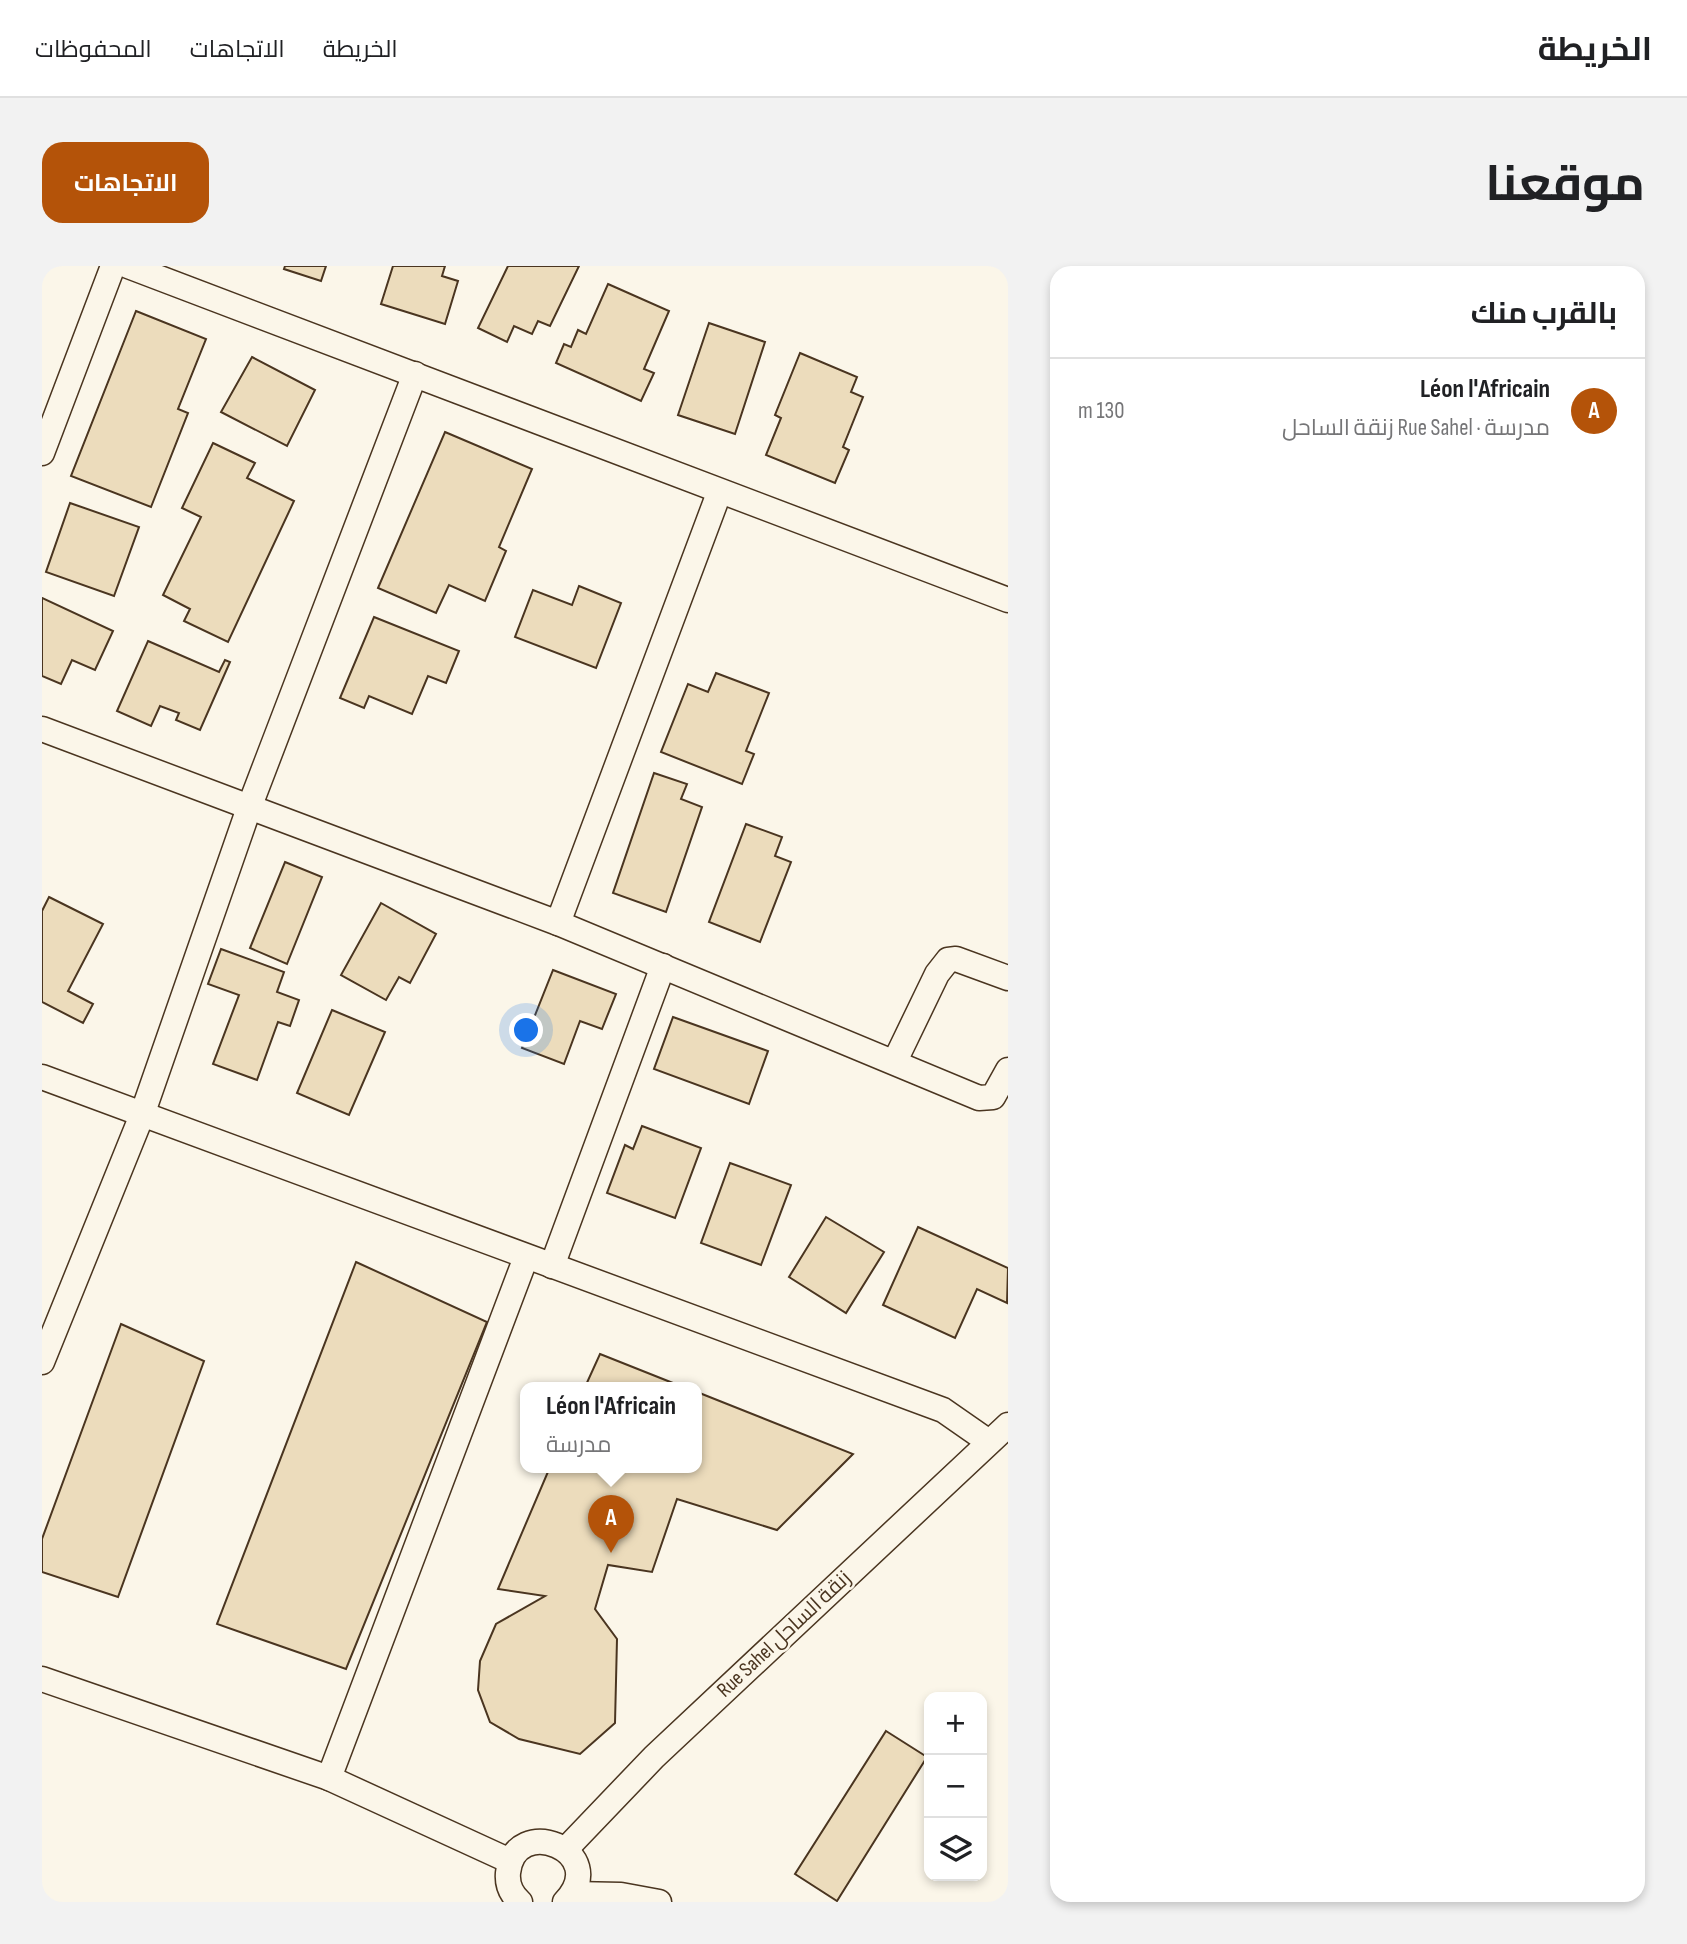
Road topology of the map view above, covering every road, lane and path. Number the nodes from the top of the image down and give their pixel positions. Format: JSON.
{"nodes":[{"id":1,"x":113,"y":266,"type":"edge"},
{"id":2,"x":128,"y":266,"type":"edge"},
{"id":3,"x":415,"y":374,"type":"junction"},
{"id":4,"x":42,"y":453,"type":"edge"},
{"id":5,"x":719,"y":493,"type":"junction"},
{"id":6,"x":1008,"y":600,"type":"edge"},
{"id":7,"x":42,"y":729,"type":"edge"},
{"id":8,"x":249,"y":808,"type":"junction"},
{"id":9,"x":558,"y":923,"type":"junction"},
{"id":10,"x":663,"y":966,"type":"junction"},
{"id":11,"x":1008,"y":978,"type":"edge"},
{"id":12,"x":895,"y":1061,"type":"junction"},
{"id":13,"x":1008,"y":1070,"type":"edge"},
{"id":14,"x":42,"y":1077,"type":"edge"},
{"id":15,"x":142,"y":1115,"type":"junction"},
{"id":16,"x":526,"y":1256,"type":"junction"},
{"id":17,"x":552,"y":1266,"type":"junction"},
{"id":18,"x":42,"y":1362,"type":"edge"},
{"id":19,"x":1008,"y":1425,"type":"edge"},
{"id":20,"x":989,"y":1442,"type":"junction"},
{"id":21,"x":42,"y":1679,"type":"edge"},
{"id":22,"x":329,"y":1778,"type":"junction"},
{"id":23,"x":566,"y":1849,"type":"junction"},
{"id":24,"x":510,"y":1861,"type":"junction"},
{"id":25,"x":569,"y":1898,"type":"edge"},
{"id":26,"x":516,"y":1901,"type":"edge"},
{"id":27,"x":659,"y":1902,"type":"edge"}],
"edges":[{"from":1,"to":4,"type":"street"},
{"from":2,"to":3,"type":"street"},
{"from":3,"to":5,"type":"street"},
{"from":3,"to":8,"type":"street"},
{"from":5,"to":6,"type":"street"},
{"from":5,"to":9,"type":"street"},
{"from":7,"to":8,"type":"street"},
{"from":8,"to":9,"type":"street"},
{"from":8,"to":15,"type":"street"},
{"from":9,"to":10,"type":"street"},
{"from":10,"to":12,"type":"street"},
{"from":10,"to":17,"type":"street"},
{"from":11,"to":12,"type":"street"},
{"from":12,"to":13,"type":"street"},
{"from":14,"to":15,"type":"street"},
{"from":15,"to":16,"type":"street"},
{"from":15,"to":18,"type":"street"},
{"from":16,"to":17,"type":"street"},
{"from":16,"to":22,"type":"street"},
{"from":17,"to":20,"type":"street"},
{"from":19,"to":20,"type":"street","name":"Rue Sahel زنقة الساحل"},
{"from":20,"to":23,"type":"street","name":"Rue Sahel زنقة الساحل"},
{"from":21,"to":22,"type":"street"},
{"from":22,"to":24,"type":"street"},
{"from":23,"to":24,"type":"street"},
{"from":23,"to":25,"type":"street"},
{"from":24,"to":26,"type":"street"},
{"from":25,"to":27,"type":"street"}]}
